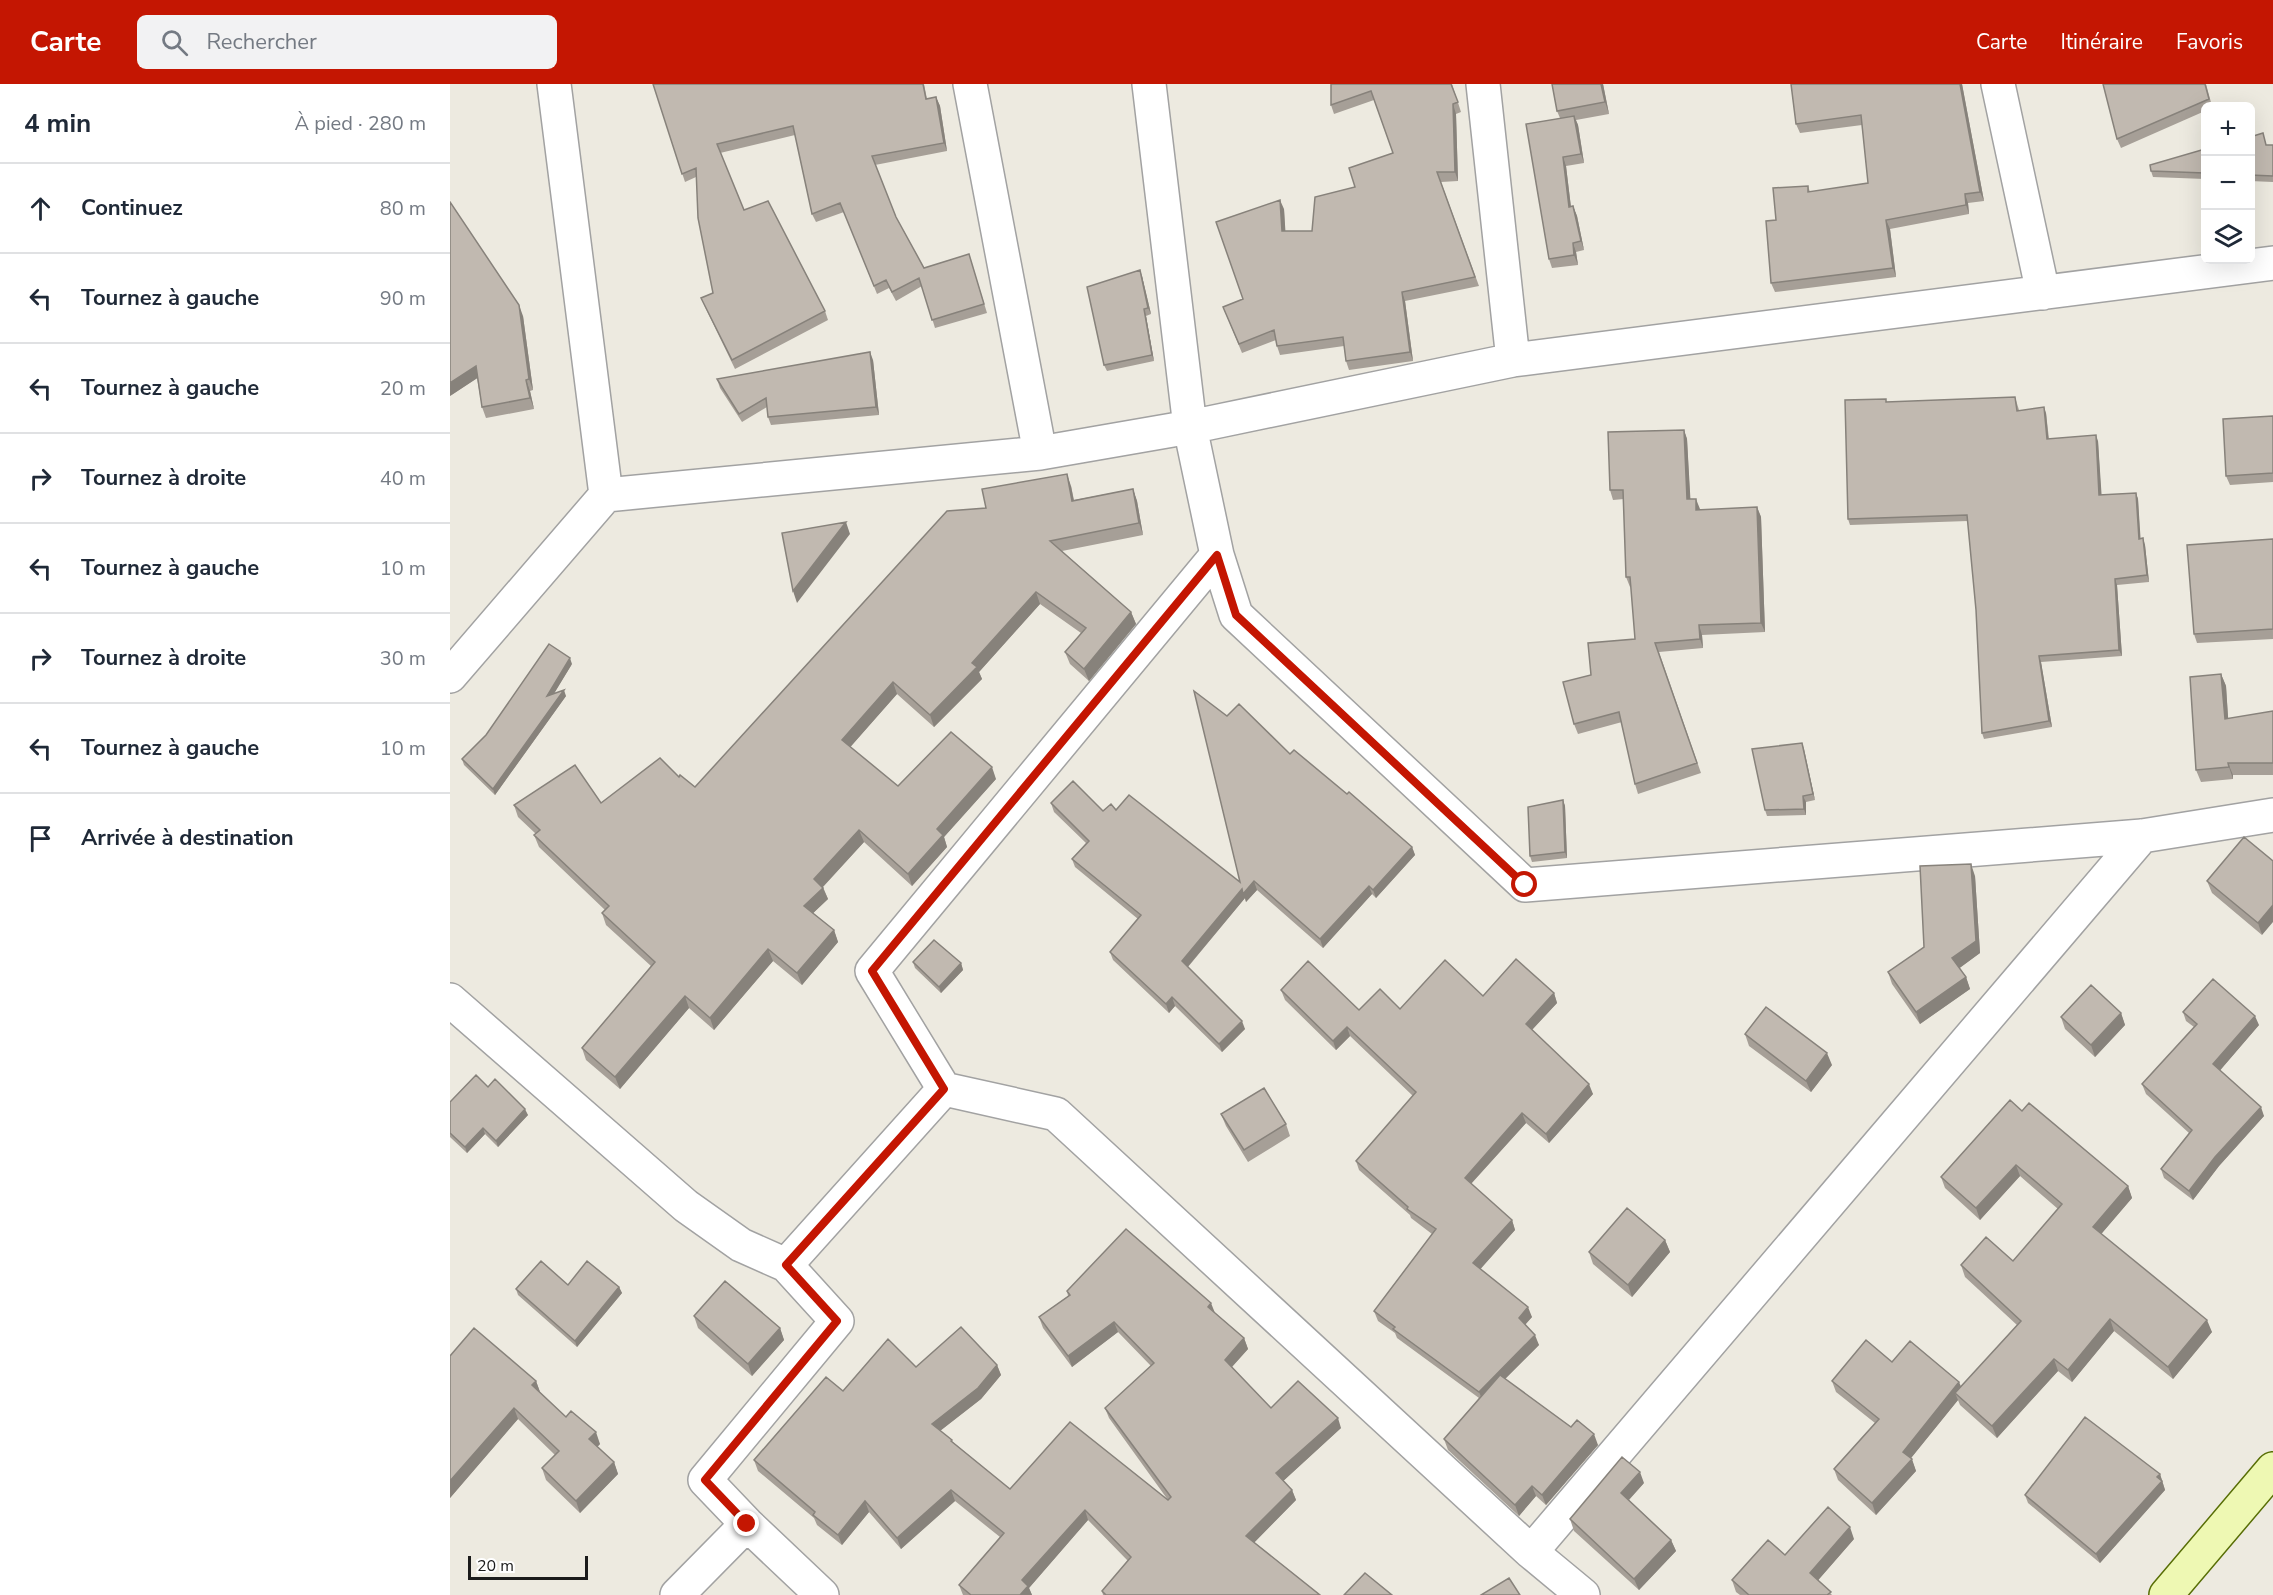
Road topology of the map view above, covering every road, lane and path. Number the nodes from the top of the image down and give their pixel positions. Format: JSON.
{"nodes":[{"id":1,"x":554,"y":84,"type":"edge"},
{"id":2,"x":970,"y":84,"type":"edge"},
{"id":3,"x":1149,"y":84,"type":"edge"},
{"id":4,"x":1483,"y":84,"type":"edge"},
{"id":5,"x":1998,"y":84,"type":"edge"},
{"id":6,"x":2273,"y":263,"type":"edge"},
{"id":7,"x":2043,"y":293,"type":"junction"},
{"id":8,"x":1513,"y":360,"type":"junction"},
{"id":9,"x":1190,"y":427,"type":"junction"},
{"id":10,"x":1040,"y":453,"type":"junction"},
{"id":11,"x":606,"y":495,"type":"junction"},
{"id":12,"x":1217,"y":555,"type":"junction"},
{"id":13,"x":450,"y":676,"type":"edge"},
{"id":14,"x":2273,"y":815,"type":"edge"},
{"id":15,"x":2142,"y":836,"type":"junction"},
{"id":16,"x":450,"y":1000,"type":"edge"},
{"id":17,"x":944,"y":1089,"type":"junction"},
{"id":18,"x":786,"y":1265,"type":"junction"},
{"id":19,"x":2273,"y":1469,"type":"edge"},
{"id":20,"x":747,"y":1524,"type":"junction"},
{"id":21,"x":1531,"y":1552,"type":"junction"},
{"id":22,"x":677,"y":1595,"type":"edge"},
{"id":23,"x":822,"y":1595,"type":"edge"},
{"id":24,"x":1583,"y":1595,"type":"edge"},
{"id":25,"x":2166,"y":1595,"type":"edge"}],
"edges":[{"from":1,"to":11,"type":"street"},
{"from":2,"to":10,"type":"street"},
{"from":3,"to":9,"type":"street"},
{"from":4,"to":8,"type":"street"},
{"from":5,"to":7,"type":"street"},
{"from":6,"to":7,"type":"street"},
{"from":7,"to":8,"type":"street"},
{"from":8,"to":9,"type":"street"},
{"from":9,"to":10,"type":"street"},
{"from":9,"to":12,"type":"street"},
{"from":10,"to":11,"type":"street"},
{"from":11,"to":13,"type":"street"},
{"from":12,"to":15,"type":"street"},
{"from":12,"to":17,"type":"street"},
{"from":14,"to":15,"type":"street"},
{"from":15,"to":21,"type":"street"},
{"from":16,"to":18,"type":"street"},
{"from":17,"to":18,"type":"street"},
{"from":17,"to":21,"type":"street"},
{"from":18,"to":20,"type":"street"},
{"from":19,"to":25,"type":"street"},
{"from":20,"to":22,"type":"street"},
{"from":20,"to":23,"type":"street"},
{"from":21,"to":24,"type":"street"}]}
